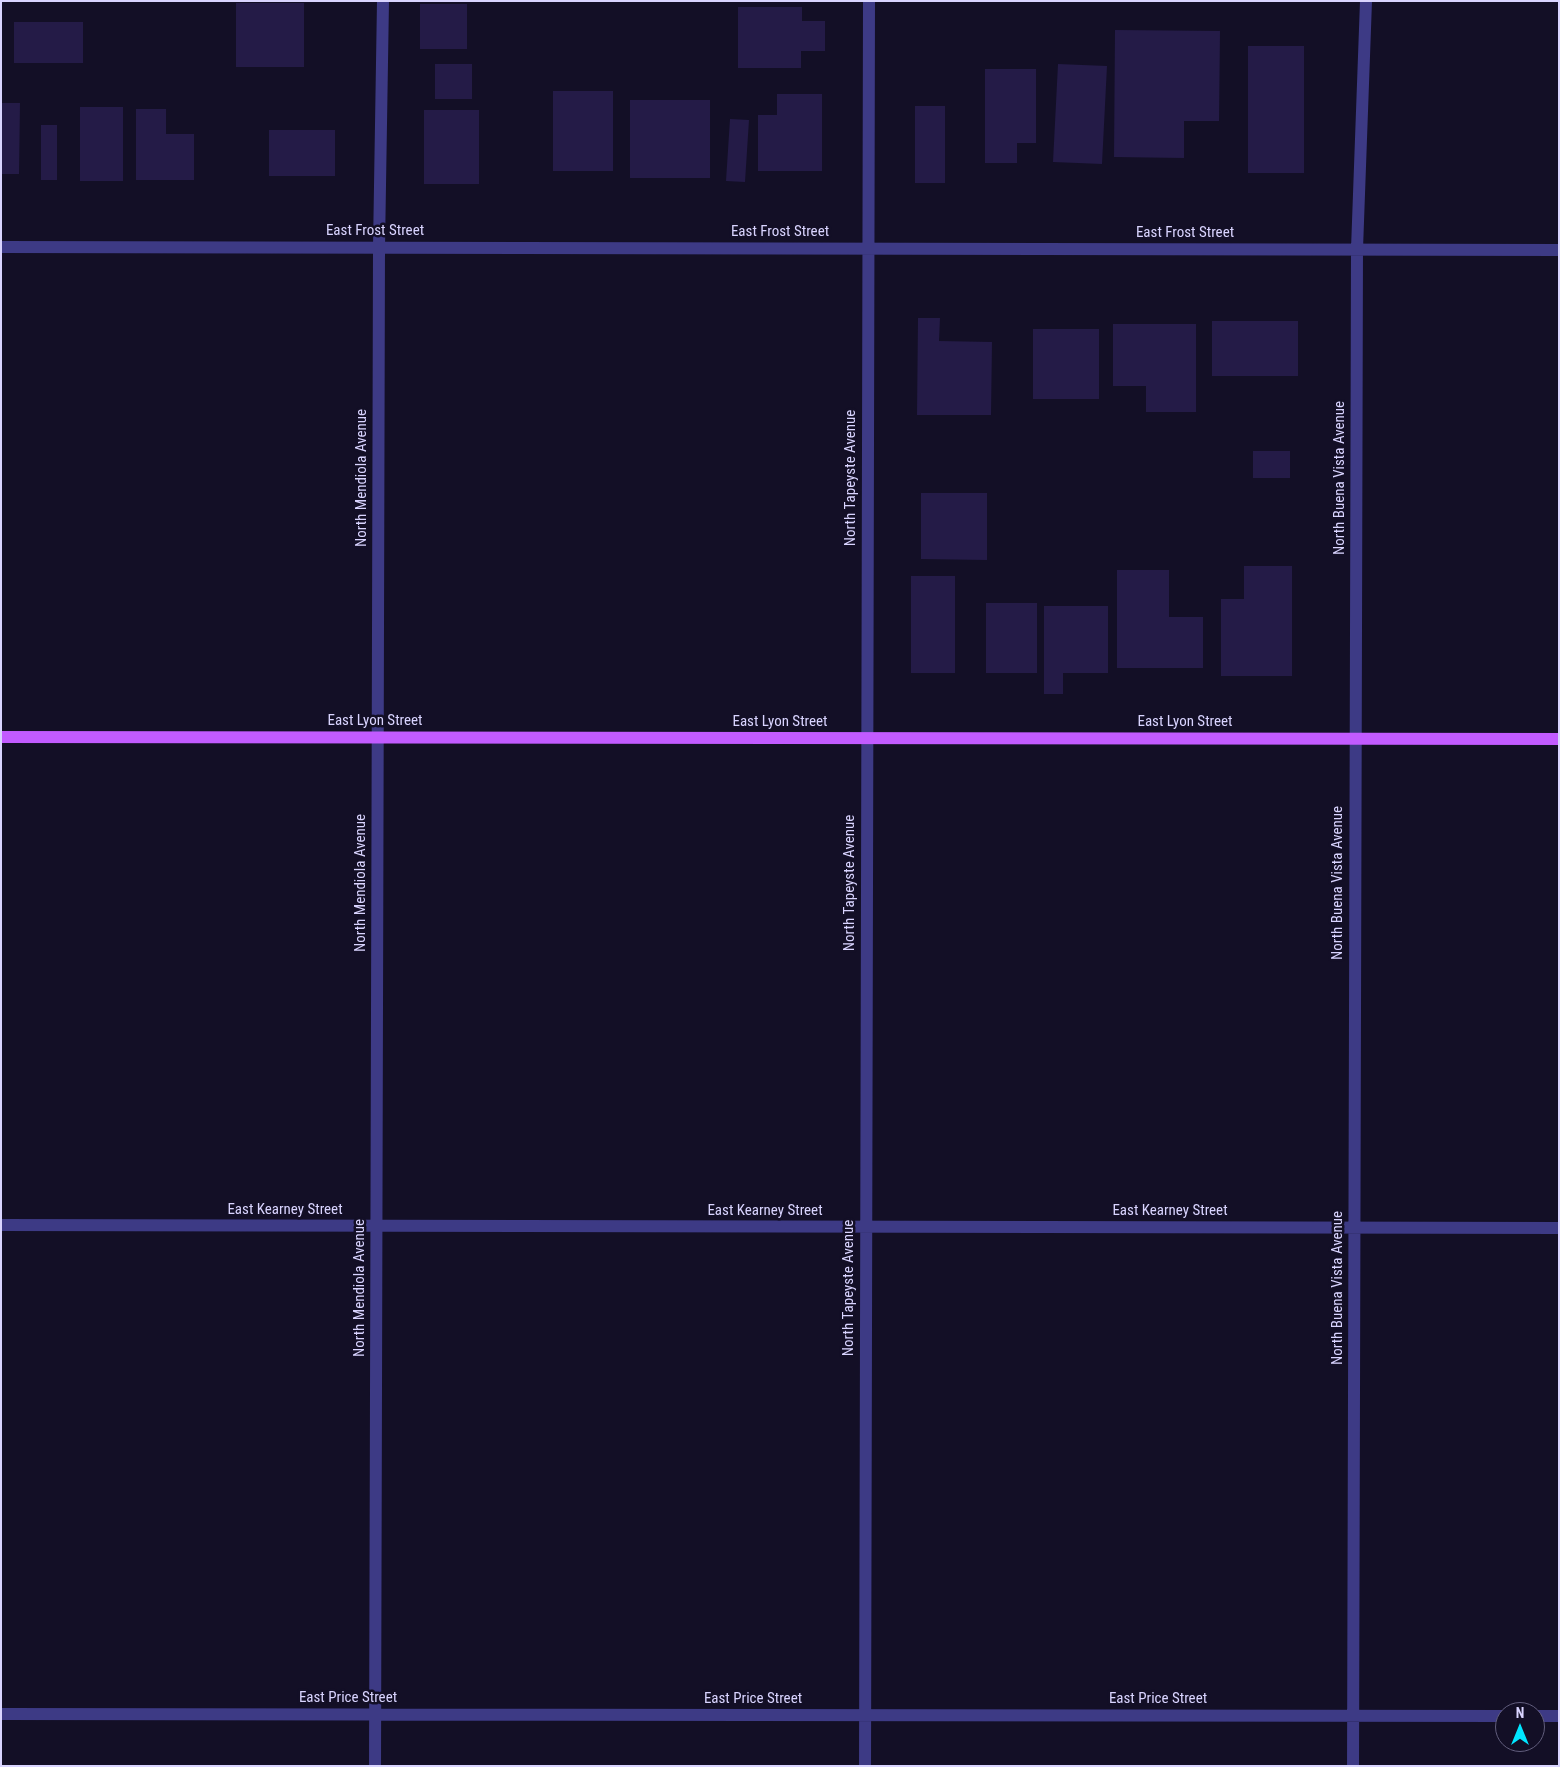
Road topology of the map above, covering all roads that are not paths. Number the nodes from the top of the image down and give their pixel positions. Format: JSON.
{"nodes":[{"id":1,"x":383,"y":1,"type":"edge"},
{"id":2,"x":869,"y":1,"type":"edge"},
{"id":3,"x":1366,"y":1,"type":"edge"},
{"id":4,"x":1,"y":247,"type":"edge"},
{"id":5,"x":379,"y":247,"type":"junction"},
{"id":6,"x":868,"y":248,"type":"junction"},
{"id":7,"x":1357,"y":249,"type":"junction"},
{"id":8,"x":1559,"y":250,"type":"edge"},
{"id":9,"x":1,"y":737,"type":"edge"},
{"id":10,"x":378,"y":737,"type":"junction"},
{"id":11,"x":866,"y":738,"type":"junction"},
{"id":12,"x":1355,"y":739,"type":"junction"},
{"id":13,"x":1559,"y":739,"type":"edge"},
{"id":14,"x":1,"y":1225,"type":"edge"},
{"id":15,"x":377,"y":1226,"type":"junction"},
{"id":16,"x":865,"y":1227,"type":"junction"},
{"id":17,"x":1354,"y":1228,"type":"junction"},
{"id":18,"x":1559,"y":1228,"type":"edge"},
{"id":19,"x":1,"y":1714,"type":"edge"},
{"id":20,"x":376,"y":1714,"type":"junction"},
{"id":21,"x":865,"y":1715,"type":"junction"},
{"id":22,"x":1353,"y":1716,"type":"junction"},
{"id":23,"x":1495,"y":1716,"type":"edge"},
{"id":24,"x":1545,"y":1716,"type":"edge"},
{"id":25,"x":1559,"y":1716,"type":"edge"},
{"id":26,"x":376,"y":1766,"type":"edge"},
{"id":27,"x":865,"y":1766,"type":"edge"},
{"id":28,"x":1353,"y":1766,"type":"edge"}],
"edges":[{"from":1,"to":5,"type":"street","name":"North Mendiola Avenue"},
{"from":2,"to":6,"type":"street","name":"North Tapeyste Avenue"},
{"from":3,"to":7,"type":"street","name":"North Buena Vista Avenue"},
{"from":4,"to":5,"type":"street","name":"East Frost Street"},
{"from":5,"to":6,"type":"street","name":"East Frost Street"},
{"from":5,"to":10,"type":"street","name":"North Mendiola Avenue"},
{"from":6,"to":7,"type":"street","name":"East Frost Street"},
{"from":6,"to":11,"type":"street","name":"North Tapeyste Avenue"},
{"from":7,"to":8,"type":"street","name":"East Frost Street"},
{"from":7,"to":12,"type":"street","name":"North Buena Vista Avenue"},
{"from":9,"to":10,"type":"main road","name":"East Lyon Street"},
{"from":10,"to":11,"type":"main road","name":"East Lyon Street"},
{"from":10,"to":15,"type":"street","name":"North Mendiola Avenue"},
{"from":11,"to":12,"type":"main road","name":"East Lyon Street"},
{"from":11,"to":16,"type":"street","name":"North Tapeyste Avenue"},
{"from":12,"to":13,"type":"main road","name":"East Lyon Street"},
{"from":12,"to":17,"type":"street","name":"North Buena Vista Avenue"},
{"from":14,"to":15,"type":"street","name":"East Kearney Street"},
{"from":15,"to":16,"type":"street","name":"East Kearney Street"},
{"from":15,"to":20,"type":"street","name":"North Mendiola Avenue"},
{"from":16,"to":17,"type":"street","name":"East Kearney Street"},
{"from":16,"to":21,"type":"street","name":"North Tapeyste Avenue"},
{"from":17,"to":18,"type":"street","name":"East Kearney Street"},
{"from":17,"to":22,"type":"street","name":"North Buena Vista Avenue"},
{"from":19,"to":20,"type":"street","name":"East Price Street"},
{"from":20,"to":21,"type":"street","name":"East Price Street"},
{"from":20,"to":26,"type":"street","name":"North Mendiola Avenue"},
{"from":21,"to":22,"type":"street","name":"East Price Street"},
{"from":21,"to":27,"type":"street","name":"North Tapeyste Avenue"},
{"from":22,"to":23,"type":"street","name":"East Price Street"},
{"from":22,"to":28,"type":"street","name":"North Buena Vista Avenue"},
{"from":24,"to":25,"type":"street"}]}
